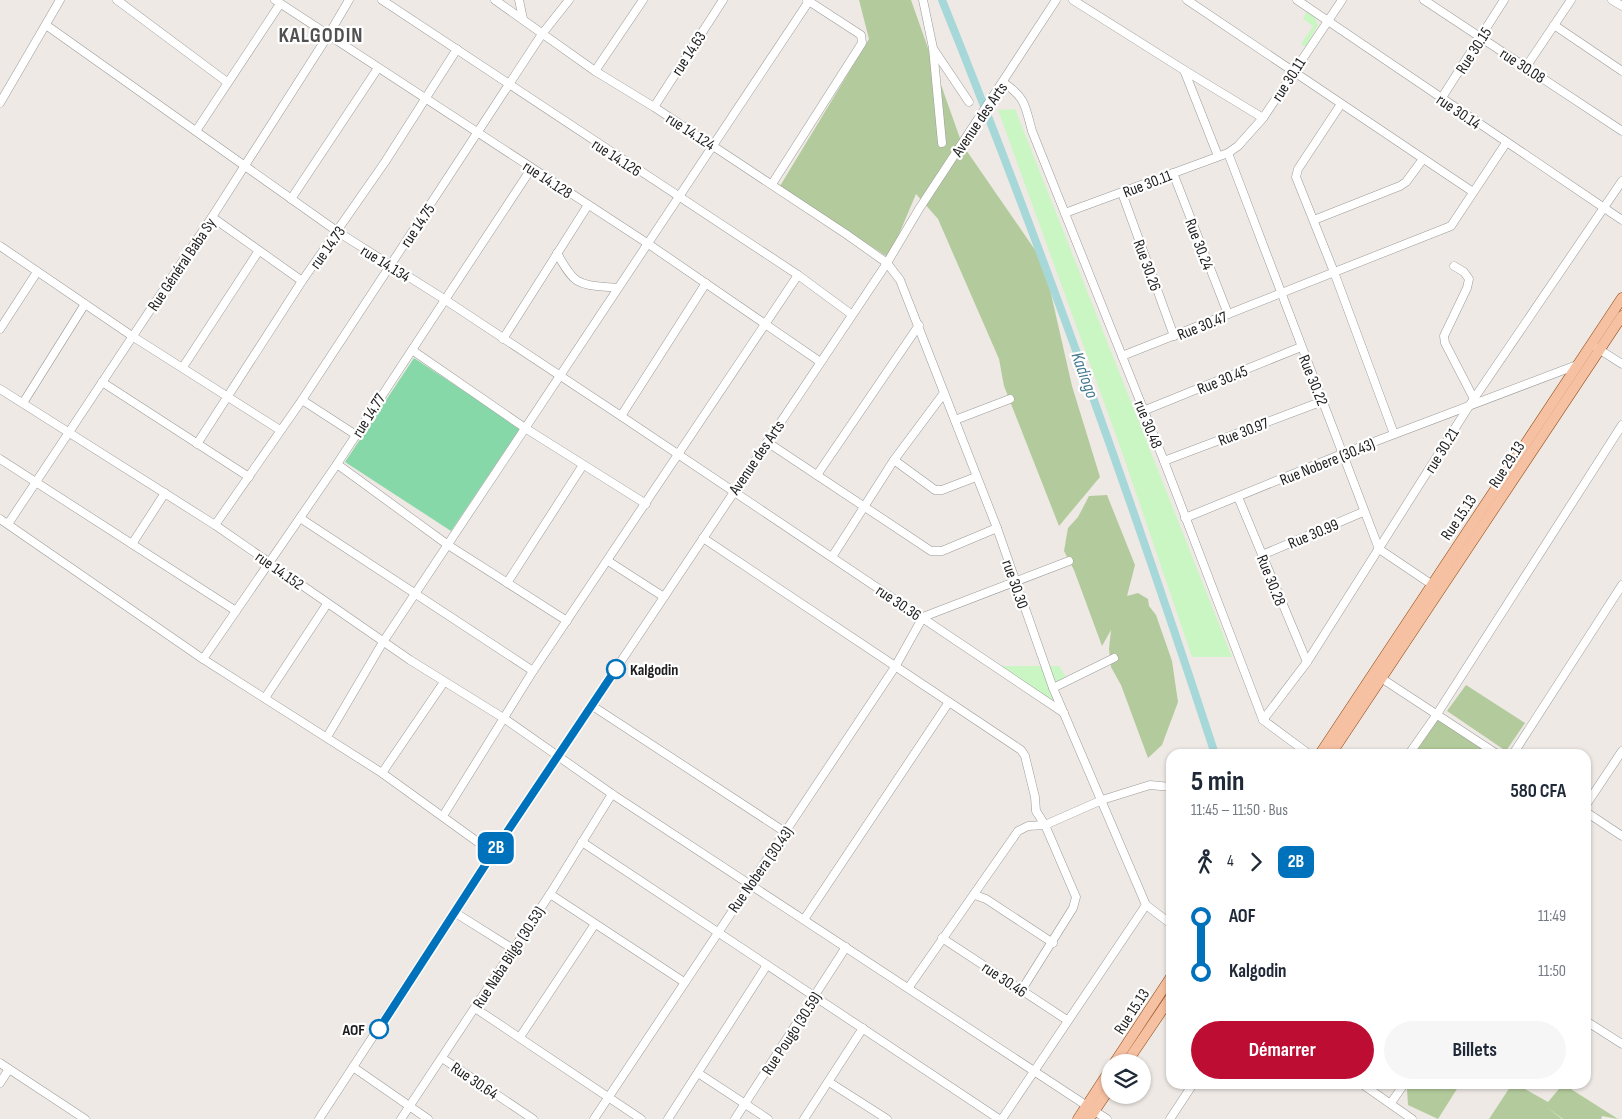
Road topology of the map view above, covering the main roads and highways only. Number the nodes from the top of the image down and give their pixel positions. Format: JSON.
{"nodes":[{"id":1,"x":1622,"y":298,"type":"edge"},
{"id":2,"x":1622,"y":316,"type":"edge"},
{"id":3,"x":1595,"y":347,"type":"junction"},
{"id":4,"x":1323,"y":749,"type":"edge"},
{"id":5,"x":1334,"y":749,"type":"edge"},
{"id":6,"x":1166,"y":984,"type":"edge"},
{"id":7,"x":1166,"y":1004,"type":"edge"},
{"id":8,"x":1120,"y":1054,"type":"edge"},
{"id":9,"x":1132,"y":1054,"type":"edge"},
{"id":10,"x":1101,"y":1089,"type":"edge"},
{"id":11,"x":1101,"y":1099,"type":"edge"},
{"id":12,"x":1090,"y":1112,"type":"edge"},
{"id":13,"x":1078,"y":1119,"type":"edge"}],
"edges":[{"from":1,"to":3,"type":"main road","name":"Rue 15.13"},
{"from":2,"to":3,"type":"main road","name":"Rue 29.13"},
{"from":3,"to":4,"type":"main road","name":"Rue 15.13"},
{"from":3,"to":5,"type":"main road","name":"Rue 29.13"},
{"from":6,"to":8,"type":"main road","name":"Rue 15.13"},
{"from":7,"to":9,"type":"main road"},
{"from":10,"to":12,"type":"main road"},
{"from":11,"to":12,"type":"main road"},
{"from":12,"to":13,"type":"main road"}]}
